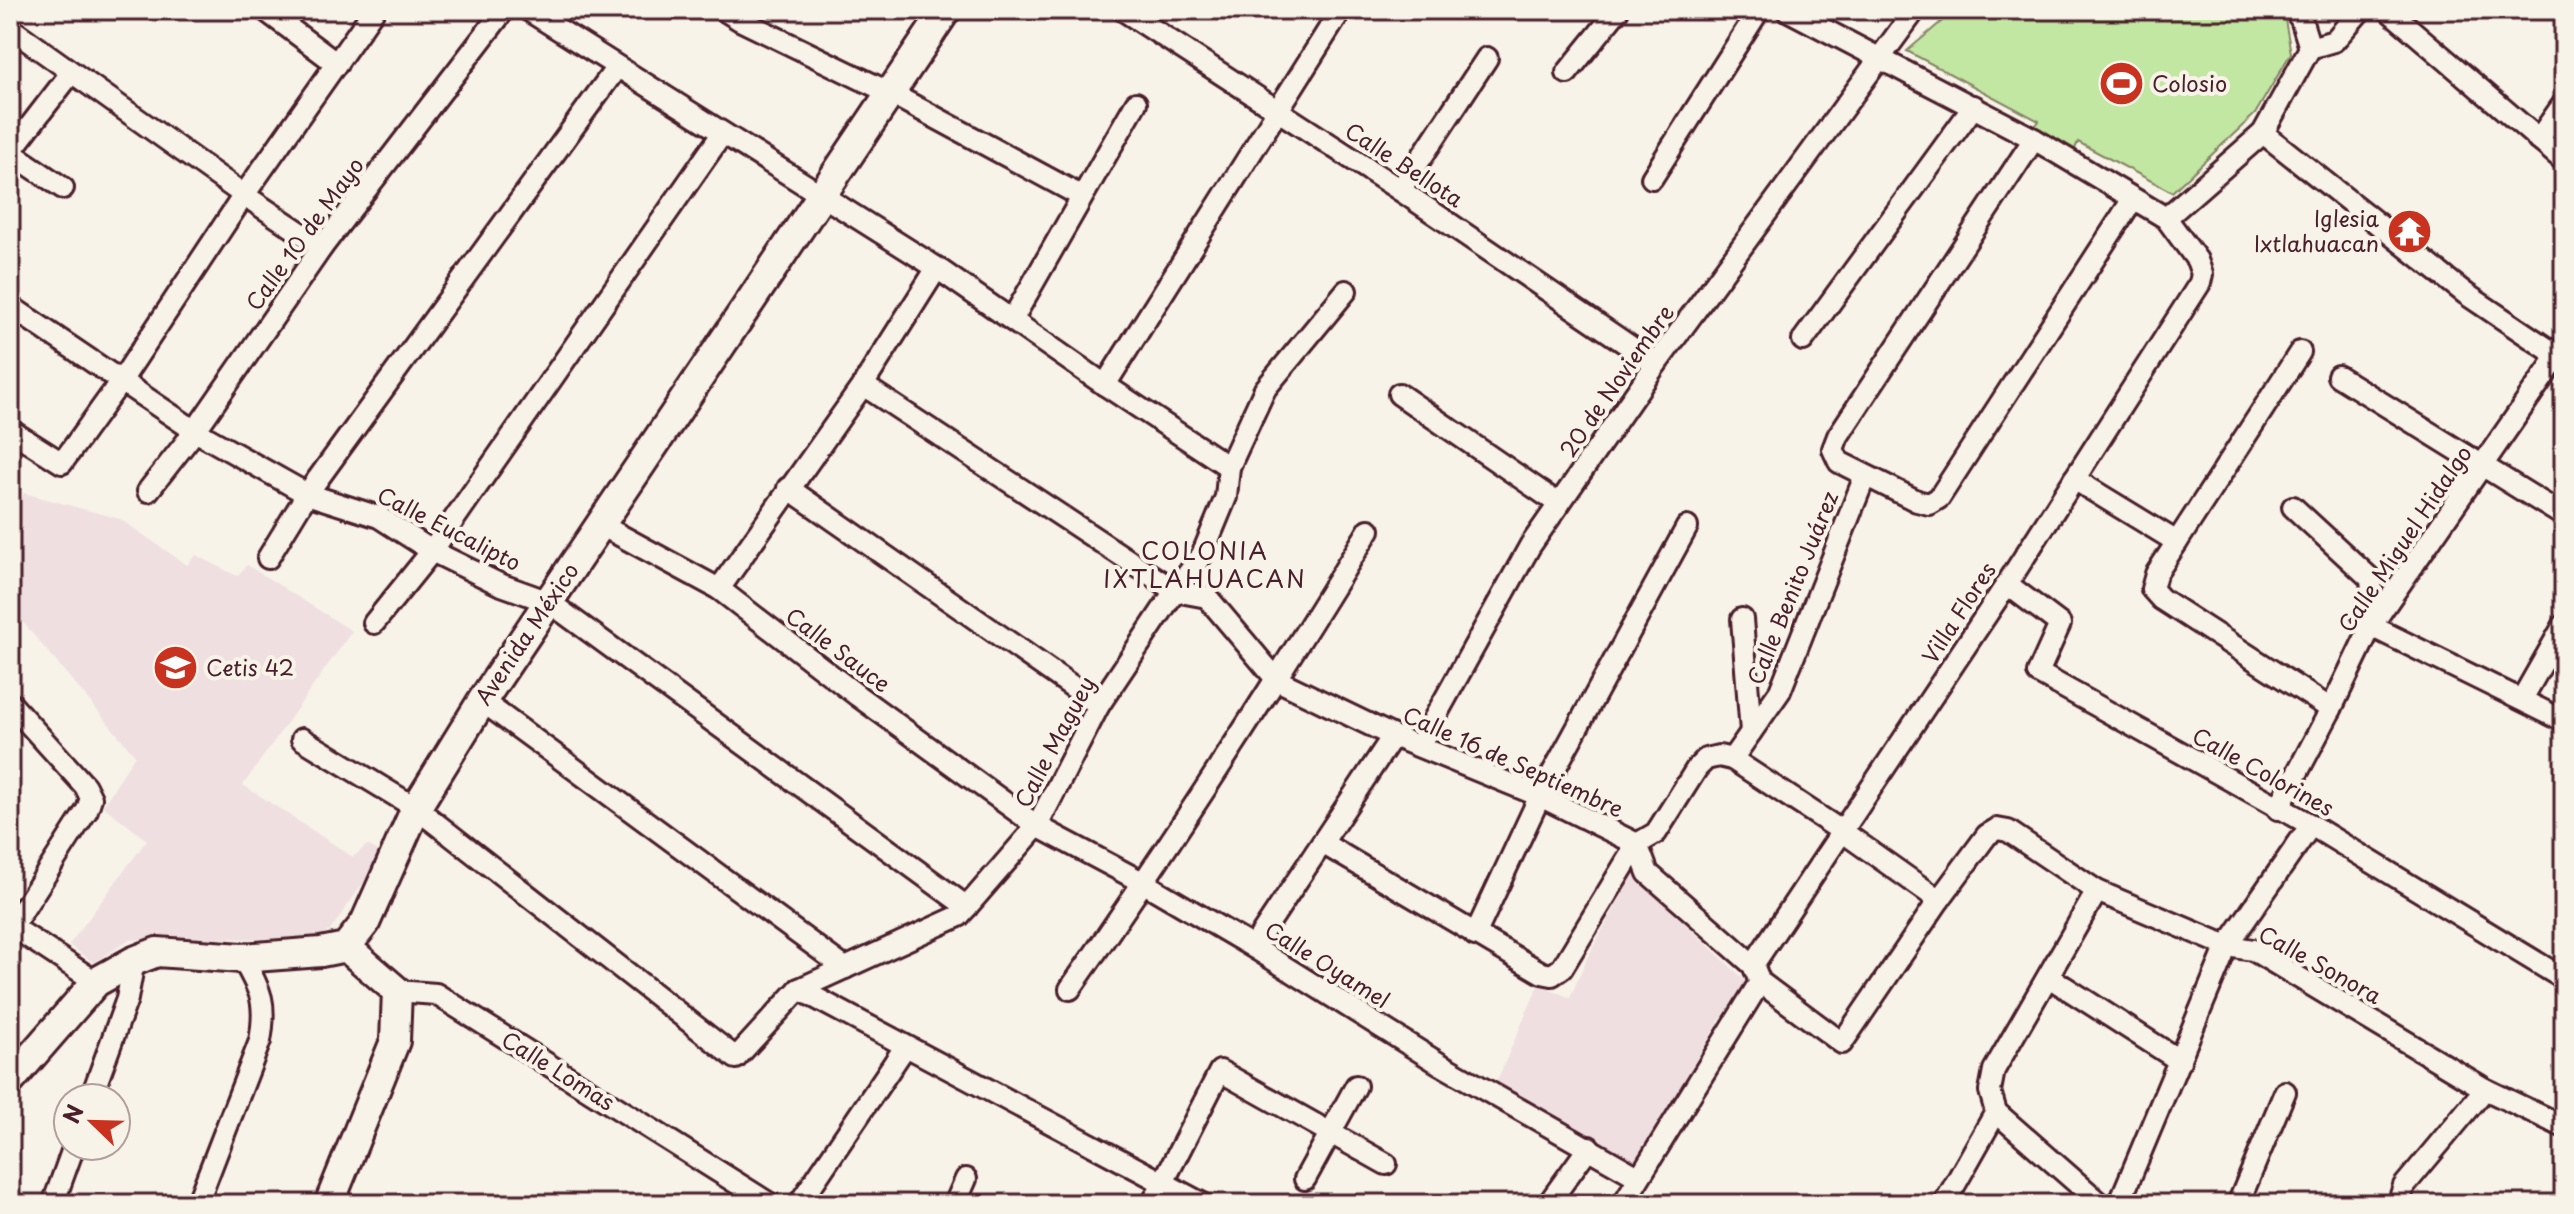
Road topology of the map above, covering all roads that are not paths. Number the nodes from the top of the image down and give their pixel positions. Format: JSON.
{"nodes":[{"id":1,"x":265,"y":10,"type":"edge"},
{"id":2,"x":374,"y":10,"type":"edge"},
{"id":3,"x":504,"y":10,"type":"edge"},
{"id":4,"x":528,"y":10,"type":"edge"},
{"id":5,"x":724,"y":10,"type":"edge"},
{"id":6,"x":946,"y":10,"type":"edge"},
{"id":7,"x":1123,"y":10,"type":"edge"},
{"id":8,"x":1341,"y":10,"type":"edge"},
{"id":9,"x":1618,"y":10,"type":"edge"},
{"id":10,"x":1759,"y":10,"type":"edge"},
{"id":11,"x":1787,"y":10,"type":"edge"},
{"id":12,"x":1915,"y":10,"type":"edge"},
{"id":13,"x":2294,"y":10,"type":"edge"},
{"id":14,"x":2361,"y":10,"type":"edge"},
{"id":15,"x":2388,"y":10,"type":"edge"},
{"id":16,"x":10,"y":28,"type":"edge"},
{"id":17,"x":2310,"y":48,"type":"junction"},
{"id":18,"x":1487,"y":58,"type":"dead end"},
{"id":19,"x":1878,"y":59,"type":"junction"},
{"id":20,"x":337,"y":64,"type":"junction"},
{"id":21,"x":617,"y":67,"type":"junction"},
{"id":22,"x":71,"y":73,"type":"junction"},
{"id":23,"x":1567,"y":73,"type":"dead end"},
{"id":24,"x":890,"y":93,"type":"junction"},
{"id":25,"x":1136,"y":103,"type":"dead end"},
{"id":26,"x":2564,"y":103,"type":"edge"},
{"id":27,"x":1974,"y":106,"type":"junction"},
{"id":28,"x":1277,"y":112,"type":"junction"},
{"id":29,"x":2263,"y":133,"type":"junction"},
{"id":30,"x":722,"y":134,"type":"junction"},
{"id":31,"x":2034,"y":139,"type":"junction"},
{"id":32,"x":2538,"y":140,"type":"junction"},
{"id":33,"x":10,"y":152,"type":"edge"},
{"id":34,"x":2564,"y":161,"type":"edge"},
{"id":35,"x":1652,"y":178,"type":"dead end"},
{"id":36,"x":63,"y":188,"type":"dead end"},
{"id":37,"x":1400,"y":190,"type":"junction"},
{"id":38,"x":244,"y":195,"type":"junction"},
{"id":39,"x":1081,"y":196,"type":"junction"},
{"id":40,"x":821,"y":197,"type":"junction"},
{"id":41,"x":2133,"y":199,"type":"junction"},
{"id":42,"x":2166,"y":218,"type":"junction"},
{"id":43,"x":322,"y":247,"type":"junction"},
{"id":44,"x":937,"y":268,"type":"junction"},
{"id":45,"x":1346,"y":291,"type":"dead end"},
{"id":46,"x":10,"y":306,"type":"edge"},
{"id":47,"x":1012,"y":320,"type":"junction"},
{"id":48,"x":1803,"y":340,"type":"dead end"},
{"id":49,"x":2300,"y":352,"type":"dead end"},
{"id":50,"x":2562,"y":354,"type":"edge"},
{"id":51,"x":1656,"y":364,"type":"junction"},
{"id":52,"x":2338,"y":376,"type":"dead end"},
{"id":53,"x":121,"y":381,"type":"junction"},
{"id":54,"x":863,"y":385,"type":"junction"},
{"id":55,"x":1105,"y":385,"type":"junction"},
{"id":56,"x":1399,"y":394,"type":"dead end"},
{"id":57,"x":10,"y":430,"type":"edge"},
{"id":58,"x":195,"y":431,"type":"junction"},
{"id":59,"x":1229,"y":467,"type":"junction"},
{"id":60,"x":2482,"y":467,"type":"junction"},
{"id":61,"x":1865,"y":476,"type":"junction"},
{"id":62,"x":2074,"y":479,"type":"junction"},
{"id":63,"x":788,"y":488,"type":"junction"},
{"id":64,"x":148,"y":491,"type":"dead end"},
{"id":65,"x":307,"y":494,"type":"junction"},
{"id":66,"x":1559,"y":504,"type":"junction"},
{"id":67,"x":2293,"y":507,"type":"dead end"},
{"id":68,"x":2564,"y":516,"type":"edge"},
{"id":69,"x":601,"y":525,"type":"junction"},
{"id":70,"x":1687,"y":527,"type":"dead end"},
{"id":71,"x":1369,"y":530,"type":"dead end"},
{"id":72,"x":2177,"y":542,"type":"junction"},
{"id":73,"x":432,"y":551,"type":"junction"},
{"id":74,"x":268,"y":558,"type":"dead end"},
{"id":75,"x":2007,"y":584,"type":"junction"},
{"id":76,"x":719,"y":589,"type":"junction"},
{"id":77,"x":1175,"y":591,"type":"junction"},
{"id":78,"x":549,"y":602,"type":"junction"},
{"id":79,"x":1742,"y":619,"type":"dead end"},
{"id":80,"x":374,"y":623,"type":"dead end"},
{"id":81,"x":2564,"y":625,"type":"edge"},
{"id":82,"x":2371,"y":626,"type":"junction"},
{"id":83,"x":1277,"y":680,"type":"junction"},
{"id":84,"x":2522,"y":699,"type":"junction"},
{"id":85,"x":482,"y":701,"type":"junction"},
{"id":86,"x":10,"y":703,"type":"edge"},
{"id":87,"x":1099,"y":705,"type":"junction"},
{"id":88,"x":2331,"y":709,"type":"junction"},
{"id":89,"x":2564,"y":721,"type":"edge"},
{"id":90,"x":1751,"y":732,"type":"junction"},
{"id":91,"x":1393,"y":736,"type":"junction"},
{"id":92,"x":302,"y":739,"type":"dead end"},
{"id":93,"x":1419,"y":746,"type":"junction"},
{"id":94,"x":1732,"y":759,"type":"junction"},
{"id":95,"x":1540,"y":796,"type":"junction"},
{"id":96,"x":416,"y":808,"type":"junction"},
{"id":97,"x":2278,"y":809,"type":"junction"},
{"id":98,"x":2311,"y":825,"type":"junction"},
{"id":99,"x":1037,"y":826,"type":"junction"},
{"id":100,"x":1843,"y":832,"type":"junction"},
{"id":101,"x":1324,"y":844,"type":"junction"},
{"id":102,"x":1637,"y":844,"type":"junction"},
{"id":103,"x":1144,"y":883,"type":"junction"},
{"id":104,"x":2097,"y":891,"type":"junction"},
{"id":105,"x":1939,"y":900,"type":"junction"},
{"id":106,"x":967,"y":907,"type":"junction"},
{"id":107,"x":11,"y":926,"type":"edge"},
{"id":108,"x":1475,"y":935,"type":"junction"},
{"id":109,"x":2227,"y":946,"type":"junction"},
{"id":110,"x":346,"y":947,"type":"junction"},
{"id":111,"x":1253,"y":947,"type":"junction"},
{"id":112,"x":242,"y":958,"type":"junction"},
{"id":113,"x":134,"y":961,"type":"junction"},
{"id":114,"x":845,"y":968,"type":"junction"},
{"id":115,"x":1757,"y":973,"type":"junction"},
{"id":116,"x":2049,"y":977,"type":"junction"},
{"id":117,"x":2564,"y":979,"type":"edge"},
{"id":118,"x":96,"y":982,"type":"junction"},
{"id":119,"x":799,"y":989,"type":"junction"},
{"id":120,"x":1070,"y":989,"type":"dead end"},
{"id":121,"x":397,"y":991,"type":"junction"},
{"id":122,"x":905,"y":1047,"type":"junction"},
{"id":123,"x":2180,"y":1061,"type":"junction"},
{"id":124,"x":10,"y":1081,"type":"edge"},
{"id":125,"x":97,"y":1082,"type":"edge"},
{"id":126,"x":1356,"y":1086,"type":"dead end"},
{"id":127,"x":2485,"y":1089,"type":"junction"},
{"id":128,"x":2285,"y":1092,"type":"dead end"},
{"id":129,"x":1996,"y":1112,"type":"junction"},
{"id":130,"x":2564,"y":1127,"type":"edge"},
{"id":131,"x":1330,"y":1133,"type":"junction"},
{"id":132,"x":1589,"y":1147,"type":"junction"},
{"id":133,"x":68,"y":1162,"type":"edge"},
{"id":134,"x":1386,"y":1164,"type":"dead end"},
{"id":135,"x":1638,"y":1177,"type":"junction"},
{"id":136,"x":966,"y":1179,"type":"dead end"},
{"id":137,"x":1305,"y":1179,"type":"dead end"},
{"id":138,"x":1162,"y":1183,"type":"junction"},
{"id":139,"x":53,"y":1204,"type":"edge"},
{"id":140,"x":197,"y":1204,"type":"edge"},
{"id":141,"x":329,"y":1204,"type":"edge"},
{"id":142,"x":770,"y":1204,"type":"edge"},
{"id":143,"x":799,"y":1204,"type":"edge"},
{"id":144,"x":955,"y":1204,"type":"edge"},
{"id":145,"x":1152,"y":1204,"type":"edge"},
{"id":146,"x":1203,"y":1204,"type":"edge"},
{"id":147,"x":1548,"y":1204,"type":"edge"},
{"id":148,"x":1623,"y":1204,"type":"edge"},
{"id":149,"x":1944,"y":1204,"type":"edge"},
{"id":150,"x":2101,"y":1204,"type":"edge"},
{"id":151,"x":2119,"y":1204,"type":"edge"},
{"id":152,"x":2238,"y":1204,"type":"edge"},
{"id":153,"x":2398,"y":1204,"type":"edge"}],
"edges":[{"from":1,"to":20,"type":"street"},
{"from":2,"to":20,"type":"street"},
{"from":3,"to":43,"type":"street","name":"Calle 10 de Mayo"},
{"from":4,"to":21,"type":"street"},
{"from":5,"to":24,"type":"street"},
{"from":6,"to":24,"type":"street","name":"Avenida México"},
{"from":7,"to":28,"type":"street","name":"Calle Bellota"},
{"from":8,"to":28,"type":"street"},
{"from":9,"to":23,"type":"street"},
{"from":10,"to":35,"type":"street"},
{"from":11,"to":19,"type":"street"},
{"from":12,"to":19,"type":"street","name":"20 de Noviembre"},
{"from":13,"to":17,"type":"street"},
{"from":14,"to":17,"type":"street"},
{"from":15,"to":32,"type":"street"},
{"from":16,"to":22,"type":"street"},
{"from":17,"to":29,"type":"street"},
{"from":18,"to":37,"type":"street"},
{"from":19,"to":27,"type":"street"},
{"from":19,"to":51,"type":"street","name":"20 de Noviembre"},
{"from":20,"to":38,"type":"street"},
{"from":21,"to":30,"type":"street"},
{"from":21,"to":65,"type":"street"},
{"from":22,"to":33,"type":"street"},
{"from":22,"to":38,"type":"street"},
{"from":24,"to":39,"type":"street"},
{"from":24,"to":40,"type":"street","name":"Avenida México"},
{"from":25,"to":39,"type":"street"},
{"from":26,"to":32,"type":"street"},
{"from":27,"to":31,"type":"street"},
{"from":27,"to":48,"type":"street"},
{"from":28,"to":37,"type":"street","name":"Calle Bellota"},
{"from":28,"to":55,"type":"street"},
{"from":29,"to":42,"type":"street"},
{"from":29,"to":50,"type":"street"},
{"from":30,"to":40,"type":"street"},
{"from":30,"to":73,"type":"street"},
{"from":31,"to":41,"type":"street"},
{"from":31,"to":61,"type":"street"},
{"from":32,"to":34,"type":"street"},
{"from":33,"to":36,"type":"street"},
{"from":37,"to":51,"type":"street","name":"Calle Bellota"},
{"from":38,"to":43,"type":"street"},
{"from":38,"to":53,"type":"street"},
{"from":39,"to":47,"type":"street"},
{"from":40,"to":44,"type":"street"},
{"from":40,"to":69,"type":"street","name":"Avenida México"},
{"from":41,"to":42,"type":"street"},
{"from":41,"to":61,"type":"street"},
{"from":42,"to":62,"type":"street","name":"Villa Flores"},
{"from":43,"to":58,"type":"street","name":"Calle 10 de Mayo"},
{"from":44,"to":47,"type":"street"},
{"from":44,"to":54,"type":"street"},
{"from":45,"to":59,"type":"street","name":"Calle Maguey"},
{"from":46,"to":53,"type":"street","name":"Calle Eucalipto"},
{"from":47,"to":55,"type":"street"},
{"from":49,"to":72,"type":"street"},
{"from":50,"to":60,"type":"street","name":"Calle Miguel Hidalgo"},
{"from":51,"to":66,"type":"street","name":"20 de Noviembre"},
{"from":52,"to":60,"type":"street"},
{"from":53,"to":57,"type":"street"},
{"from":53,"to":58,"type":"street","name":"Calle Eucalipto"},
{"from":54,"to":63,"type":"street"},
{"from":54,"to":77,"type":"street","name":"Calle 16 de Septiembre"},
{"from":55,"to":59,"type":"street"},
{"from":56,"to":66,"type":"street"},
{"from":58,"to":64,"type":"street","name":"Calle 10 de Mayo"},
{"from":58,"to":65,"type":"street","name":"Calle Eucalipto"},
{"from":59,"to":77,"type":"street","name":"Calle Maguey"},
{"from":60,"to":68,"type":"street"},
{"from":60,"to":82,"type":"street","name":"Calle Miguel Hidalgo"},
{"from":61,"to":90,"type":"street","name":"Calle Benito Juárez"},
{"from":62,"to":72,"type":"street"},
{"from":62,"to":75,"type":"street","name":"Villa Flores"},
{"from":63,"to":76,"type":"street"},
{"from":63,"to":87,"type":"street"},
{"from":65,"to":73,"type":"street","name":"Calle Eucalipto"},
{"from":65,"to":74,"type":"street"},
{"from":66,"to":93,"type":"street","name":"20 de Noviembre"},
{"from":67,"to":82,"type":"street"},
{"from":69,"to":76,"type":"street","name":"Calle Sauce"},
{"from":69,"to":78,"type":"street","name":"Avenida México"},
{"from":70,"to":95,"type":"street"},
{"from":71,"to":83,"type":"street"},
{"from":72,"to":88,"type":"street"},
{"from":73,"to":78,"type":"street","name":"Calle Eucalipto"},
{"from":73,"to":80,"type":"street"},
{"from":75,"to":97,"type":"street","name":"Calle Colorines"},
{"from":75,"to":100,"type":"street","name":"Villa Flores"},
{"from":76,"to":99,"type":"street","name":"Calle Sauce"},
{"from":77,"to":83,"type":"street","name":"Calle 16 de Septiembre"},
{"from":77,"to":87,"type":"street","name":"Calle Maguey"},
{"from":78,"to":85,"type":"street","name":"Avenida México"},
{"from":78,"to":106,"type":"street","name":"Calle Eucalipto"},
{"from":79,"to":90,"type":"street"},
{"from":81,"to":84,"type":"street"},
{"from":82,"to":84,"type":"street"},
{"from":82,"to":88,"type":"street","name":"Calle Miguel Hidalgo"},
{"from":83,"to":91,"type":"street","name":"Calle 16 de Septiembre"},
{"from":83,"to":103,"type":"street"},
{"from":84,"to":89,"type":"street"},
{"from":85,"to":96,"type":"street","name":"Avenida México"},
{"from":85,"to":114,"type":"street"},
{"from":86,"to":107,"type":"street"},
{"from":87,"to":99,"type":"street","name":"Calle Maguey"},
{"from":88,"to":97,"type":"street","name":"Calle Miguel Hidalgo"},
{"from":90,"to":94,"type":"street","name":"Calle Benito Juárez"},
{"from":91,"to":93,"type":"street","name":"Calle 16 de Septiembre"},
{"from":91,"to":101,"type":"street"},
{"from":92,"to":96,"type":"street"},
{"from":93,"to":95,"type":"street","name":"Calle 16 de Septiembre"},
{"from":94,"to":100,"type":"street"},
{"from":94,"to":102,"type":"street"},
{"from":95,"to":102,"type":"street","name":"Calle 16 de Septiembre"},
{"from":95,"to":108,"type":"street"},
{"from":96,"to":110,"type":"street","name":"Avenida México"},
{"from":96,"to":119,"type":"street","name":"Calle Maguey"},
{"from":97,"to":98,"type":"street","name":"Calle Colorines"},
{"from":98,"to":109,"type":"street"},
{"from":98,"to":117,"type":"street","name":"Calle Colorines"},
{"from":99,"to":103,"type":"street","name":"Calle Oyamel"},
{"from":99,"to":106,"type":"street","name":"Calle Maguey"},
{"from":100,"to":105,"type":"street"},
{"from":100,"to":115,"type":"street","name":"Villa Flores"},
{"from":101,"to":108,"type":"street"},
{"from":101,"to":111,"type":"street"},
{"from":102,"to":108,"type":"street"},
{"from":102,"to":115,"type":"street","name":"Calle 16 de Septiembre"},
{"from":103,"to":111,"type":"street","name":"Calle Oyamel"},
{"from":103,"to":120,"type":"street"},
{"from":104,"to":105,"type":"street","name":"Calle Sonora"},
{"from":104,"to":109,"type":"street","name":"Calle Sonora"},
{"from":104,"to":116,"type":"street"},
{"from":105,"to":115,"type":"street","name":"Calle 16 de Septiembre"},
{"from":106,"to":114,"type":"street","name":"Calle Maguey"},
{"from":107,"to":118,"type":"street"},
{"from":109,"to":123,"type":"street"},
{"from":109,"to":127,"type":"street","name":"Calle Sonora"},
{"from":110,"to":112,"type":"street"},
{"from":110,"to":121,"type":"street"},
{"from":111,"to":132,"type":"street","name":"Calle Oyamel"},
{"from":112,"to":113,"type":"street"},
{"from":112,"to":140,"type":"street"},
{"from":113,"to":118,"type":"street"},
{"from":113,"to":125,"type":"street"},
{"from":114,"to":119,"type":"street","name":"Calle Maguey"},
{"from":115,"to":135,"type":"street","name":"Villa Flores"},
{"from":116,"to":123,"type":"street"},
{"from":116,"to":129,"type":"street"},
{"from":118,"to":124,"type":"street"},
{"from":119,"to":122,"type":"street"},
{"from":121,"to":141,"type":"street"},
{"from":121,"to":142,"type":"street","name":"Calle Lomas"},
{"from":122,"to":138,"type":"street"},
{"from":122,"to":143,"type":"street"},
{"from":123,"to":151,"type":"street"},
{"from":126,"to":131,"type":"street"},
{"from":127,"to":130,"type":"street","name":"Calle Sonora"},
{"from":127,"to":153,"type":"street"},
{"from":128,"to":152,"type":"street"},
{"from":129,"to":149,"type":"street"},
{"from":129,"to":150,"type":"street"},
{"from":131,"to":134,"type":"street"},
{"from":131,"to":137,"type":"street"},
{"from":131,"to":138,"type":"street"},
{"from":132,"to":135,"type":"street","name":"Calle Oyamel"},
{"from":132,"to":147,"type":"street"},
{"from":133,"to":139,"type":"street"},
{"from":135,"to":148,"type":"street","name":"Villa Flores"},
{"from":136,"to":144,"type":"street"},
{"from":138,"to":145,"type":"street"},
{"from":138,"to":146,"type":"street"}]}
